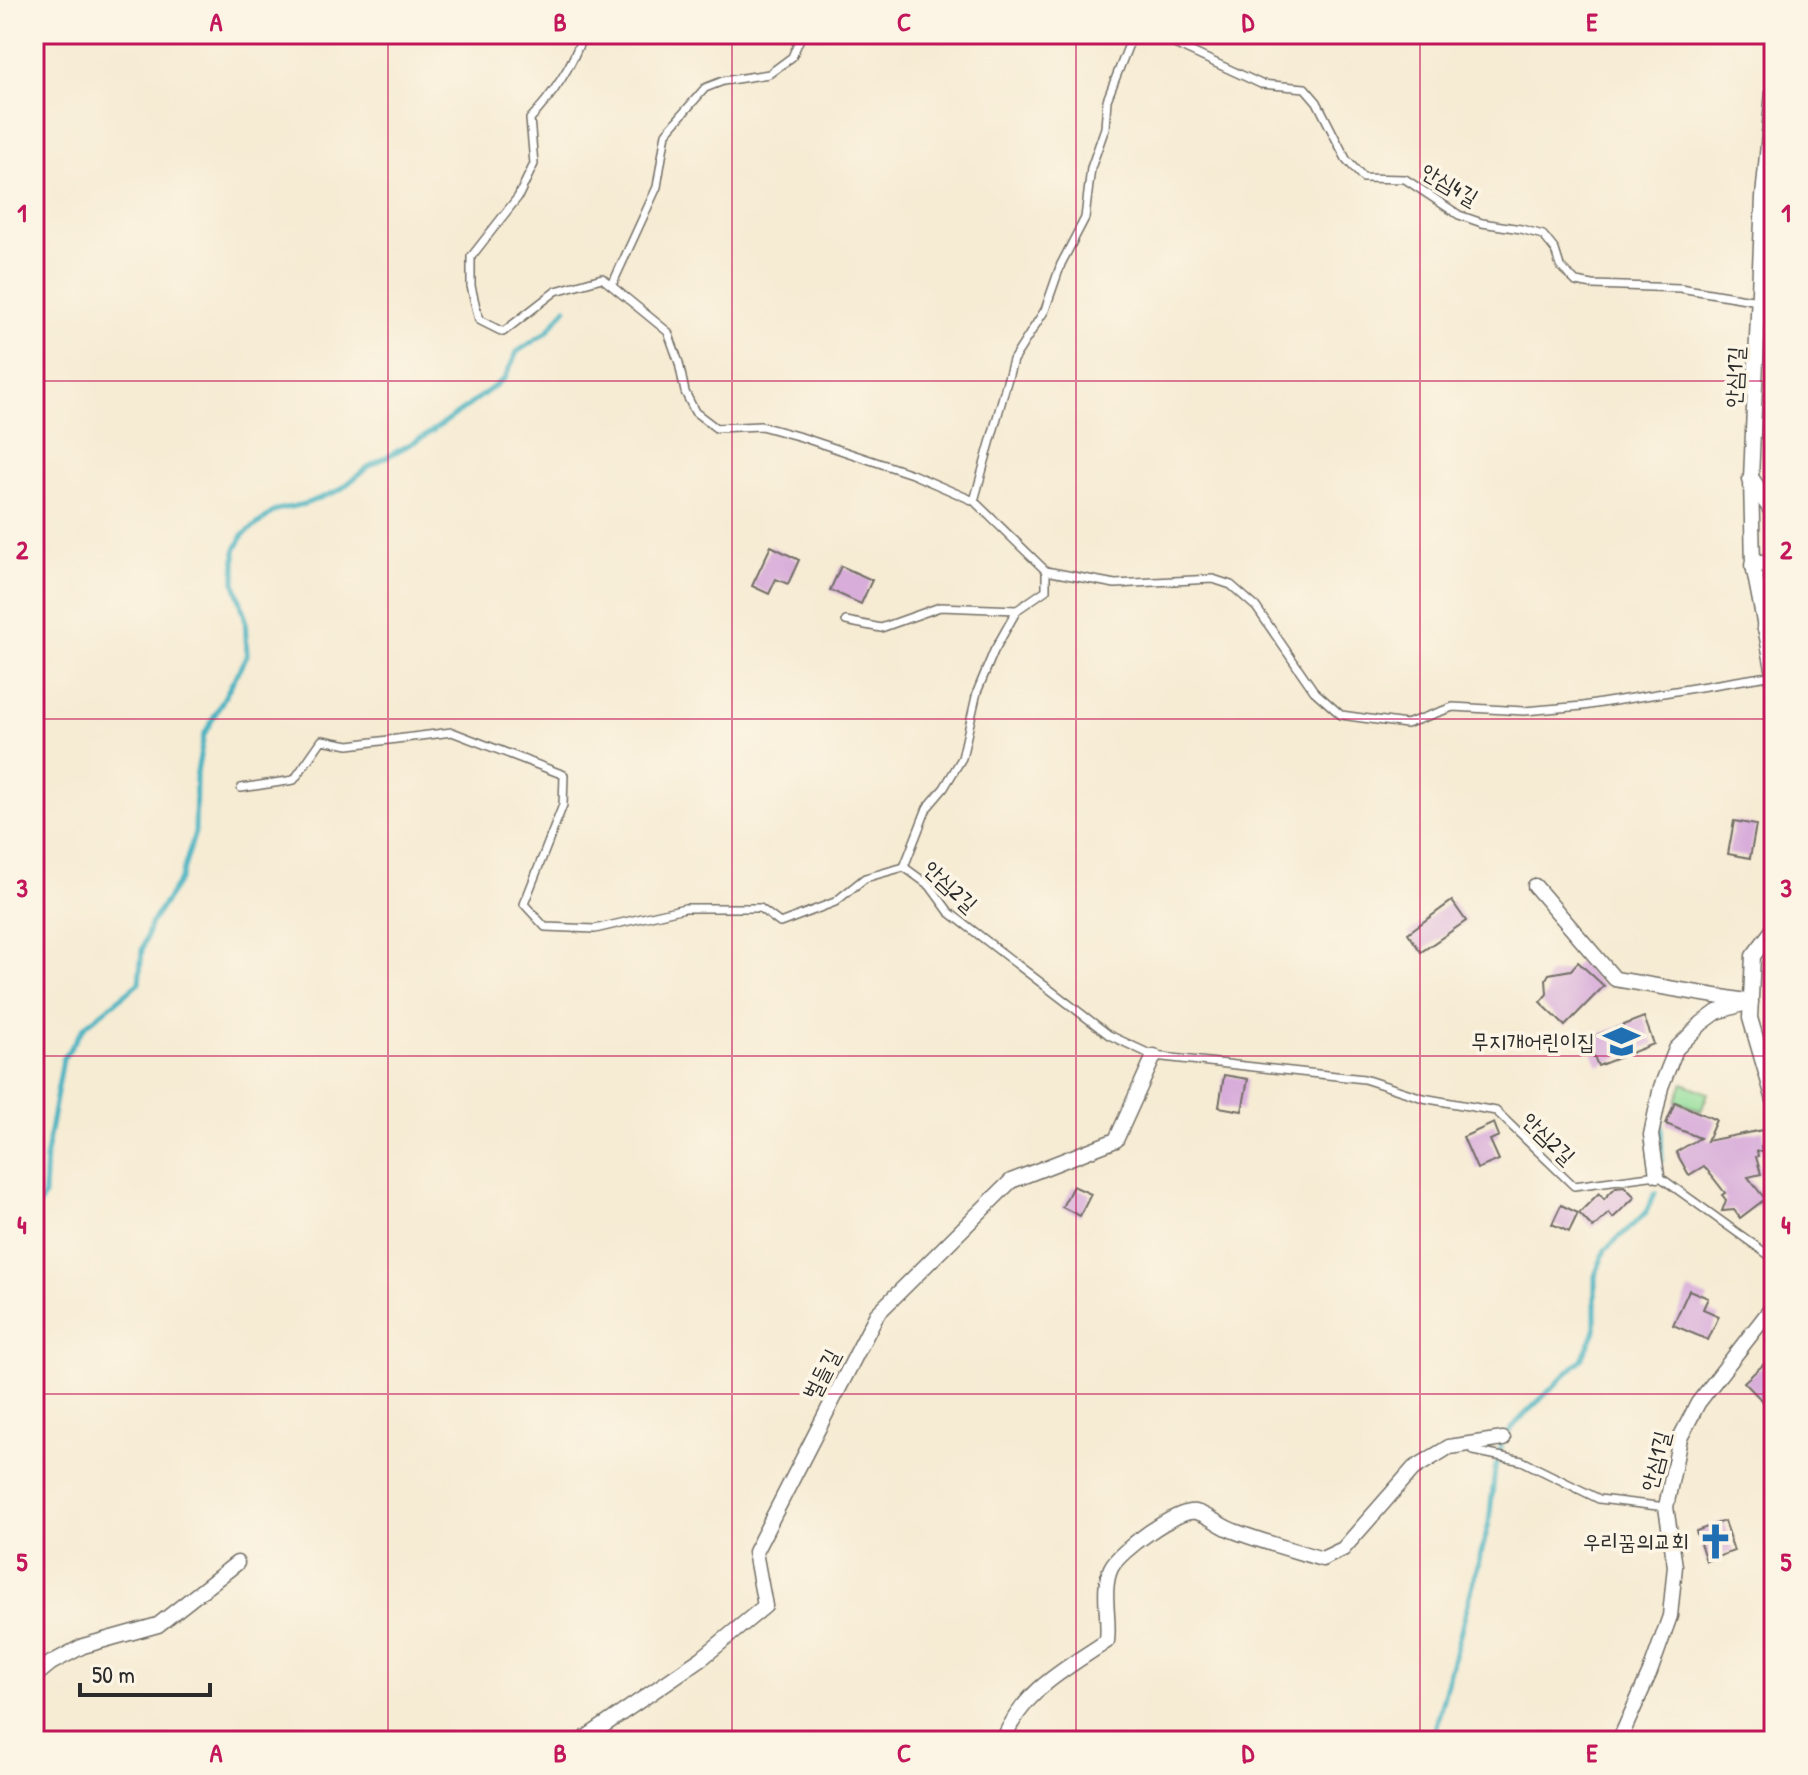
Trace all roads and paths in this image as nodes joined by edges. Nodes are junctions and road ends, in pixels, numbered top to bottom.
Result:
1 (583, 34) edge
2 (802, 34) edge
3 (1133, 34) edge
4 (1153, 34) edge
5 (1774, 81) edge
6 (612, 285) junction
7 (1760, 302) junction
8 (1751, 479) junction
9 (974, 501) junction
10 (1774, 513) edge
11 (1774, 561) edge
12 (1753, 565) junction
13 (1046, 571) junction
14 (1017, 610) junction
15 (1774, 610) edge
16 (846, 621) dead end
17 (1765, 627) junction
18 (1774, 675) edge
19 (241, 788) dead end
20 (904, 867) junction
21 (1535, 886) dead end
22 (1774, 924) edge
23 (1751, 1002) junction
24 (1154, 1056) junction
25 (1774, 1100) edge
26 (1657, 1175) junction
27 (1774, 1259) edge
28 (1774, 1305) edge
29 (1503, 1439) dead end
30 (1474, 1451) dead end
31 (1666, 1507) junction
32 (237, 1563) dead end
33 (34, 1677) edge
34 (581, 1741) edge
35 (1003, 1741) edge
36 (1619, 1741) edge

1 - 6 lane
2 - 6 lane
3 - 9 lane
4 - 7 lane, 안심4길
5 - 7 street, 안심1길
6 - 9 lane
7 - 8 street, 안심1길
8 - 10 street
8 - 12 street, 안심1길
9 - 13 lane
11 - 12 street
12 - 17 street, 안심1길
13 - 14 lane
13 - 18 lane
14 - 16 lane
14 - 20 lane
15 - 17 street
17 - 18 street, 안심1길
19 - 20 lane, 안심2길
20 - 24 lane, 안심2길
21 - 23 street
22 - 23 street
23 - 25 street
23 - 26 street
24 - 26 lane, 안심2길
24 - 34 street, 벌들길
26 - 27 lane
28 - 31 street, 안심1길
29 - 35 street
30 - 31 lane
31 - 36 street, 안심1길
32 - 33 street

